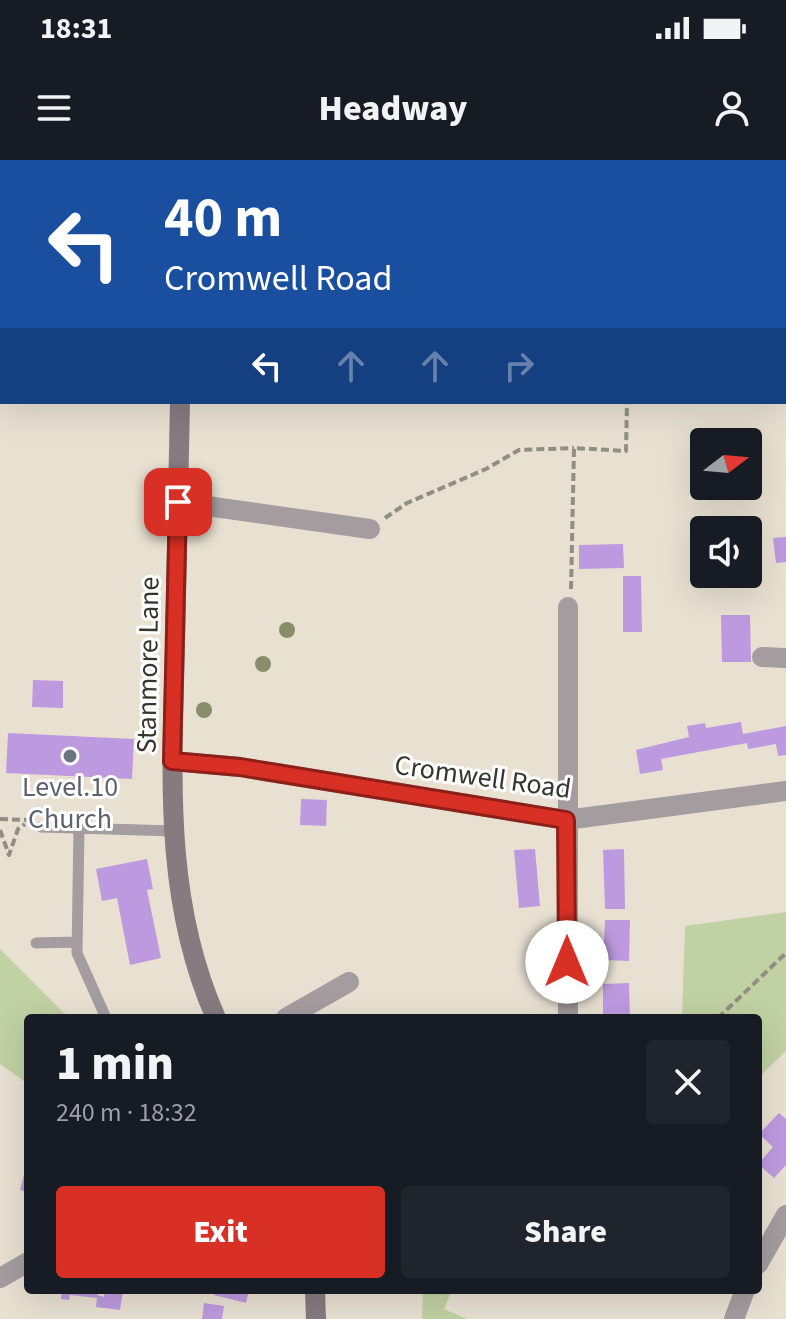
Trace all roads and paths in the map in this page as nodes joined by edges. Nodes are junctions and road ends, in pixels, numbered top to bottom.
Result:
1 (180, 404) edge
2 (627, 404) edge
3 (574, 448) junction
4 (178, 502) junction
5 (370, 529) joint
6 (568, 607) joint
7 (762, 657) dead end
8 (786, 658) edge
9 (172, 761) junction
10 (786, 791) edge
11 (0, 819) edge
12 (566, 820) junction
13 (37, 823) joint
14 (79, 828) junction
15 (174, 831) junction
16 (76, 942) junction
17 (36, 943) dead end
18 (786, 953) edge
19 (349, 982) dead end
20 (104, 1014) edge
21 (214, 1014) edge
22 (293, 1014) edge
23 (568, 1014) edge
24 (722, 1014) edge
25 (786, 1215) edge
26 (762, 1257) edge
27 (24, 1264) edge
28 (0, 1278) edge
29 (315, 1294) edge
30 (743, 1294) edge
31 (316, 1319) edge
32 (734, 1319) edge

1 - 4 street, Stanmore Lane
2 - 3 path
3 - 5 path
3 - 6 path
4 - 5 street
4 - 9 street, Stanmore Lane
6 - 12 street
7 - 8 street
9 - 12 street, Cromwell Road
9 - 15 street, Stanmore Lane
10 - 12 street, Cromwell Road
11 - 13 path
12 - 23 street
13 - 14 lane
14 - 15 lane
14 - 16 lane
15 - 21 street, Stanmore Lane
16 - 17 lane
16 - 20 lane
18 - 24 path
19 - 22 street
25 - 26 street
27 - 28 street
29 - 31 street
30 - 32 street

